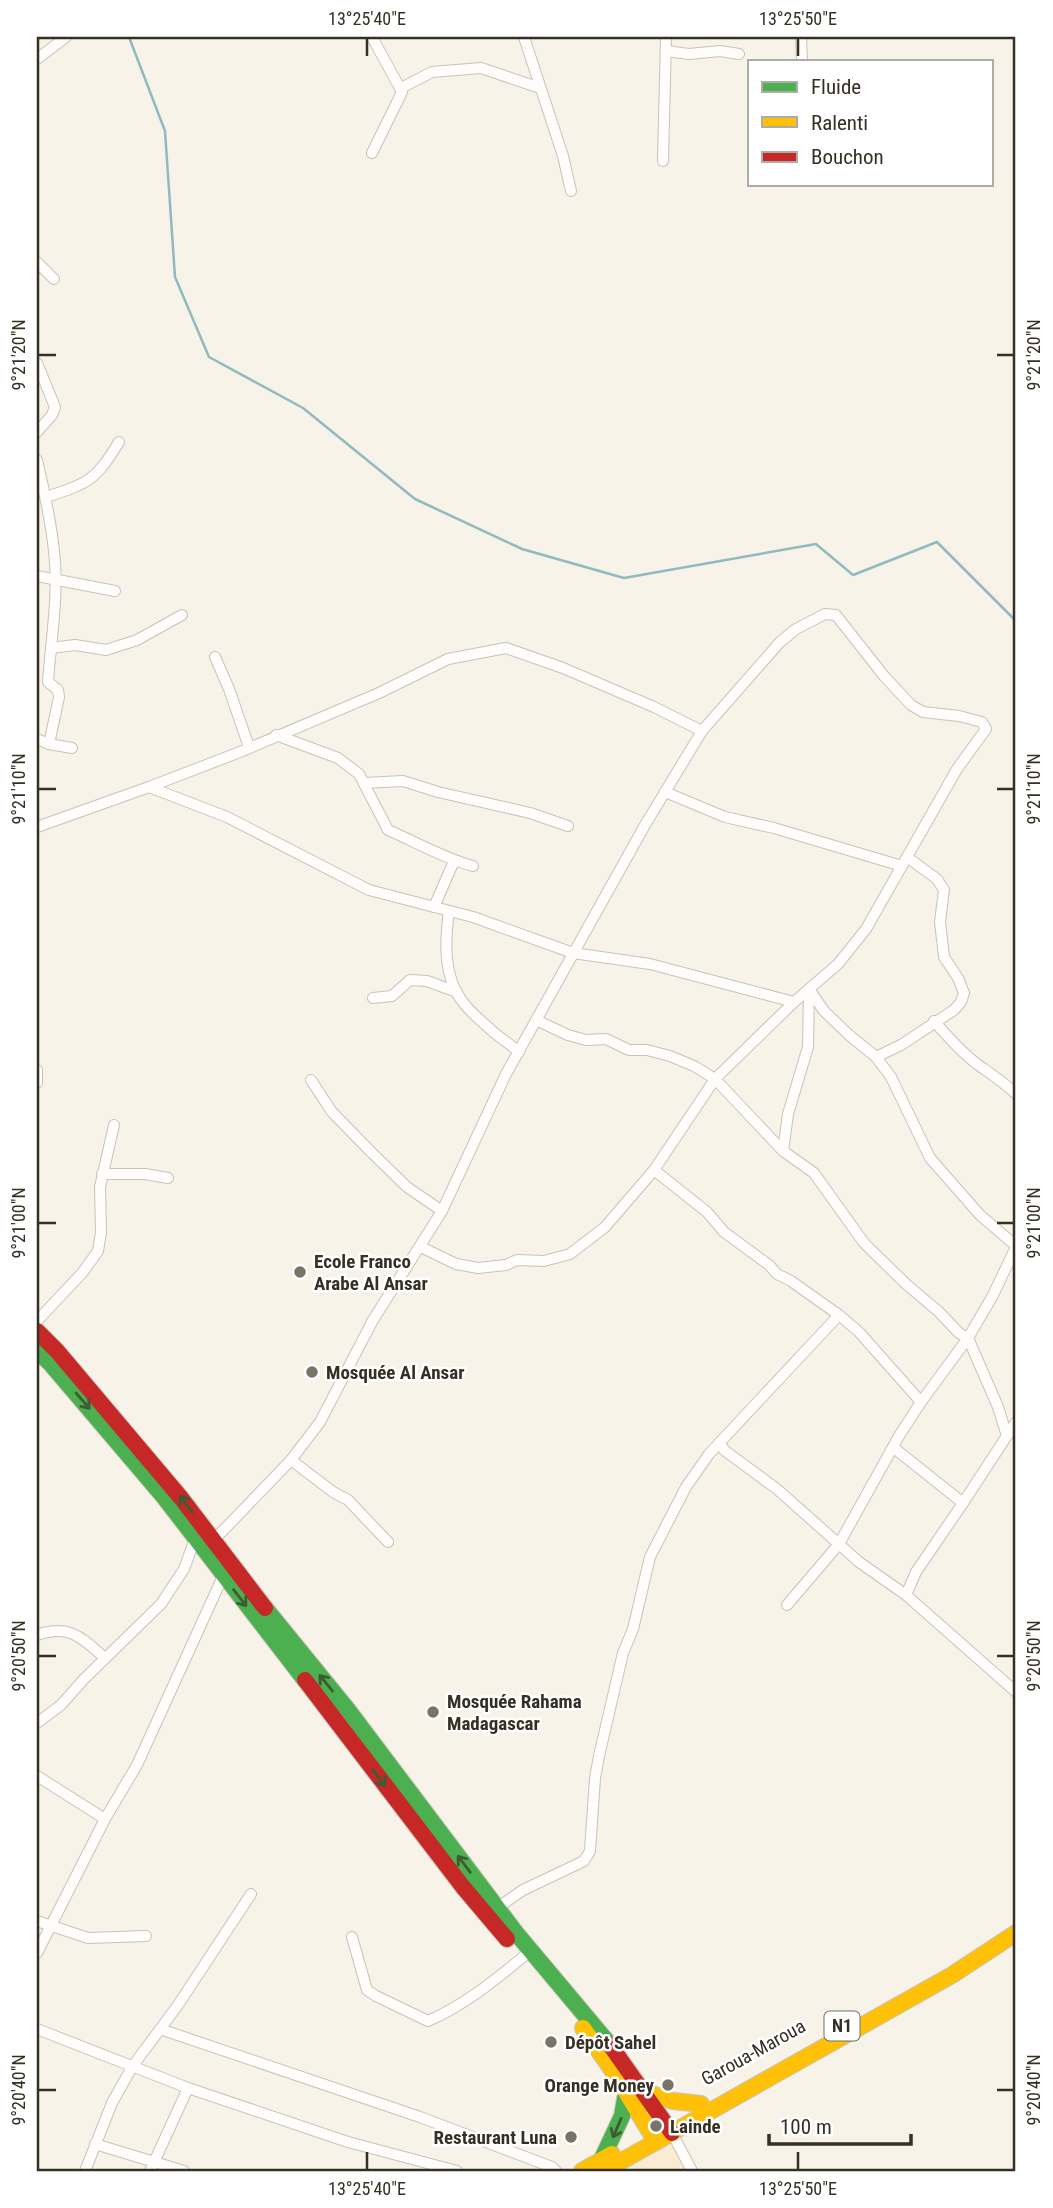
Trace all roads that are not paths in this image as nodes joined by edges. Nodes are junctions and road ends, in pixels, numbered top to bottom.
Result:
1 (66, 37) edge
2 (372, 37) edge
3 (524, 37) edge
4 (666, 37) edge
5 (801, 37) edge
6 (666, 51) junction
7 (739, 54) dead end
8 (37, 59) edge
9 (802, 60) edge
10 (401, 88) junction
11 (540, 88) junction
12 (372, 153) dead end
13 (663, 161) dead end
14 (571, 191) dead end
15 (37, 262) edge
16 (54, 279) dead end
17 (37, 363) edge
18 (37, 432) edge
19 (119, 442) dead end
20 (37, 460) edge
21 (46, 498) junction
22 (37, 576) edge
23 (55, 580) junction
24 (115, 591) dead end
25 (182, 615) dead end
26 (51, 648) junction
27 (215, 657) dead end
28 (702, 731) junction
29 (276, 735) junction
30 (37, 739) edge
31 (49, 744) junction
32 (249, 747) junction
33 (72, 748) dead end
34 (364, 783) junction
35 (149, 787) junction
36 (665, 792) junction
37 (568, 826) dead end
38 (37, 827) edge
39 (454, 861) junction
40 (905, 861) junction
41 (473, 866) dead end
42 (434, 908) junction
43 (449, 911) junction
44 (573, 953) junction
45 (809, 989) junction
46 (457, 992) junction
47 (373, 998) dead end
48 (794, 1002) junction
49 (536, 1020) junction
50 (934, 1021) junction
51 (519, 1052) junction
52 (876, 1057) junction
53 (37, 1070) edge
54 (715, 1079) junction
55 (312, 1080) dead end
56 (37, 1083) edge
57 (1016, 1094) edge
58 (114, 1125) dead end
59 (783, 1151) junction
60 (654, 1170) junction
61 (102, 1174) junction
62 (168, 1178) dead end
63 (442, 1211) junction
64 (421, 1247) junction
65 (1016, 1247) edge
66 (839, 1315) junction
67 (37, 1321) edge
68 (37, 1331) edge
69 (968, 1338) junction
70 (37, 1351) edge
71 (921, 1402) junction
72 (1016, 1422) edge
73 (1007, 1436) junction
74 (720, 1442) junction
75 (894, 1448) junction
76 (291, 1460) junction
77 (963, 1503) junction
78 (195, 1539) junction
79 (213, 1541) junction
80 (388, 1542) dead end
81 (839, 1544) junction
82 (226, 1569) junction
83 (906, 1595) junction
84 (787, 1605) dead end
85 (37, 1635) edge
86 (105, 1658) junction
87 (1016, 1692) edge
88 (37, 1723) edge
89 (37, 1776) edge
90 (105, 1819) junction
91 (251, 1894) dead end
92 (497, 1908) junction
93 (37, 1921) edge
94 (52, 1926) junction
95 (1016, 1933) edge
96 (146, 1936) dead end
97 (352, 1937) dead end
98 (37, 1952) edge
99 (985, 1955) junction
100 (523, 1957) junction
101 (37, 2029) edge
102 (160, 2029) junction
103 (132, 2067) junction
104 (188, 2088) junction
105 (643, 2091) junction
106 (626, 2093) junction
107 (701, 2104) junction
108 (669, 2129) junction
109 (653, 2138) junction
110 (95, 2144) junction
111 (603, 2166) edge
112 (152, 2167) edge
113 (85, 2171) edge
114 (184, 2171) edge
115 (457, 2171) edge
116 (556, 2171) edge
117 (582, 2171) edge
118 (692, 2171) edge

1 - 8 street
2 - 10 street
3 - 11 street
4 - 6 street
5 - 9 street
6 - 7 street
6 - 13 street
10 - 11 street
10 - 12 street
11 - 14 street
15 - 16 street
17 - 18 street
19 - 21 street
20 - 21 street
21 - 23 street
22 - 23 street
23 - 24 street
23 - 26 street
25 - 26 street
26 - 31 street
27 - 32 street
28 - 29 street
28 - 36 street
28 - 40 street
29 - 32 street
29 - 34 street
30 - 31 street
31 - 33 street
32 - 35 street
34 - 37 street
34 - 39 street
35 - 38 street
35 - 42 street
36 - 40 street
36 - 44 street
39 - 41 street
39 - 42 street
40 - 45 street
40 - 50 street
42 - 43 street
43 - 44 street
43 - 46 street
44 - 48 street
44 - 49 street
45 - 48 street
45 - 52 street
45 - 59 street
46 - 47 street
46 - 51 street
48 - 54 street
49 - 51 street
49 - 54 street
50 - 52 street
50 - 57 street
51 - 63 street
52 - 65 street
53 - 56 street
54 - 59 street
54 - 60 street
55 - 63 street
58 - 61 street
59 - 69 street
60 - 64 street
60 - 66 street
61 - 62 street
61 - 67 street
63 - 64 street
64 - 76 street
65 - 69 street
66 - 71 street
66 - 74 street
79 -> 68 main road
69 - 71 street
69 - 73 street
70 -> 78 main road
71 - 75 street
72 - 73 street
73 - 77 street
74 - 81 street
74 - 92 street
75 - 77 street
75 - 81 street
76 - 79 street
76 - 80 street
77 - 83 street
78 - 82 main road
78 - 86 street
79 - 82 main road
81 - 83 street
81 - 84 street
82 - 90 street
92 -> 82 main road
82 -> 100 main road
83 - 87 street
85 - 86 street
86 - 88 street
89 - 90 street
90 - 94 street
91 - 102 street
92 - 105 main road
93 - 94 street
94 - 96 street
94 - 98 street
95 - 99 main road, Garoua-Maroua / N1
97 - 100 street
99 - 107 main road, Garoua-Maroua / N1
99 - 108 main road, Garoua-Maroua / N1
100 - 106 main road
101 - 103 street
102 - 103 street
102 - 116 street
103 - 104 street
103 - 110 street
104 - 112 street
104 - 115 street
105 - 107 main road
105 - 108 main road
106 - 109 main road
106 -> 111 main road
107 - 108 main road, Garoua-Maroua / N1
108 - 109 main road, Garoua-Maroua / N1
108 - 118 street
109 - 111 main road, Garoua-Maroua / N1
110 - 112 street
110 - 113 street
111 - 117 main road, Garoua-Maroua / N1
112 - 114 street

